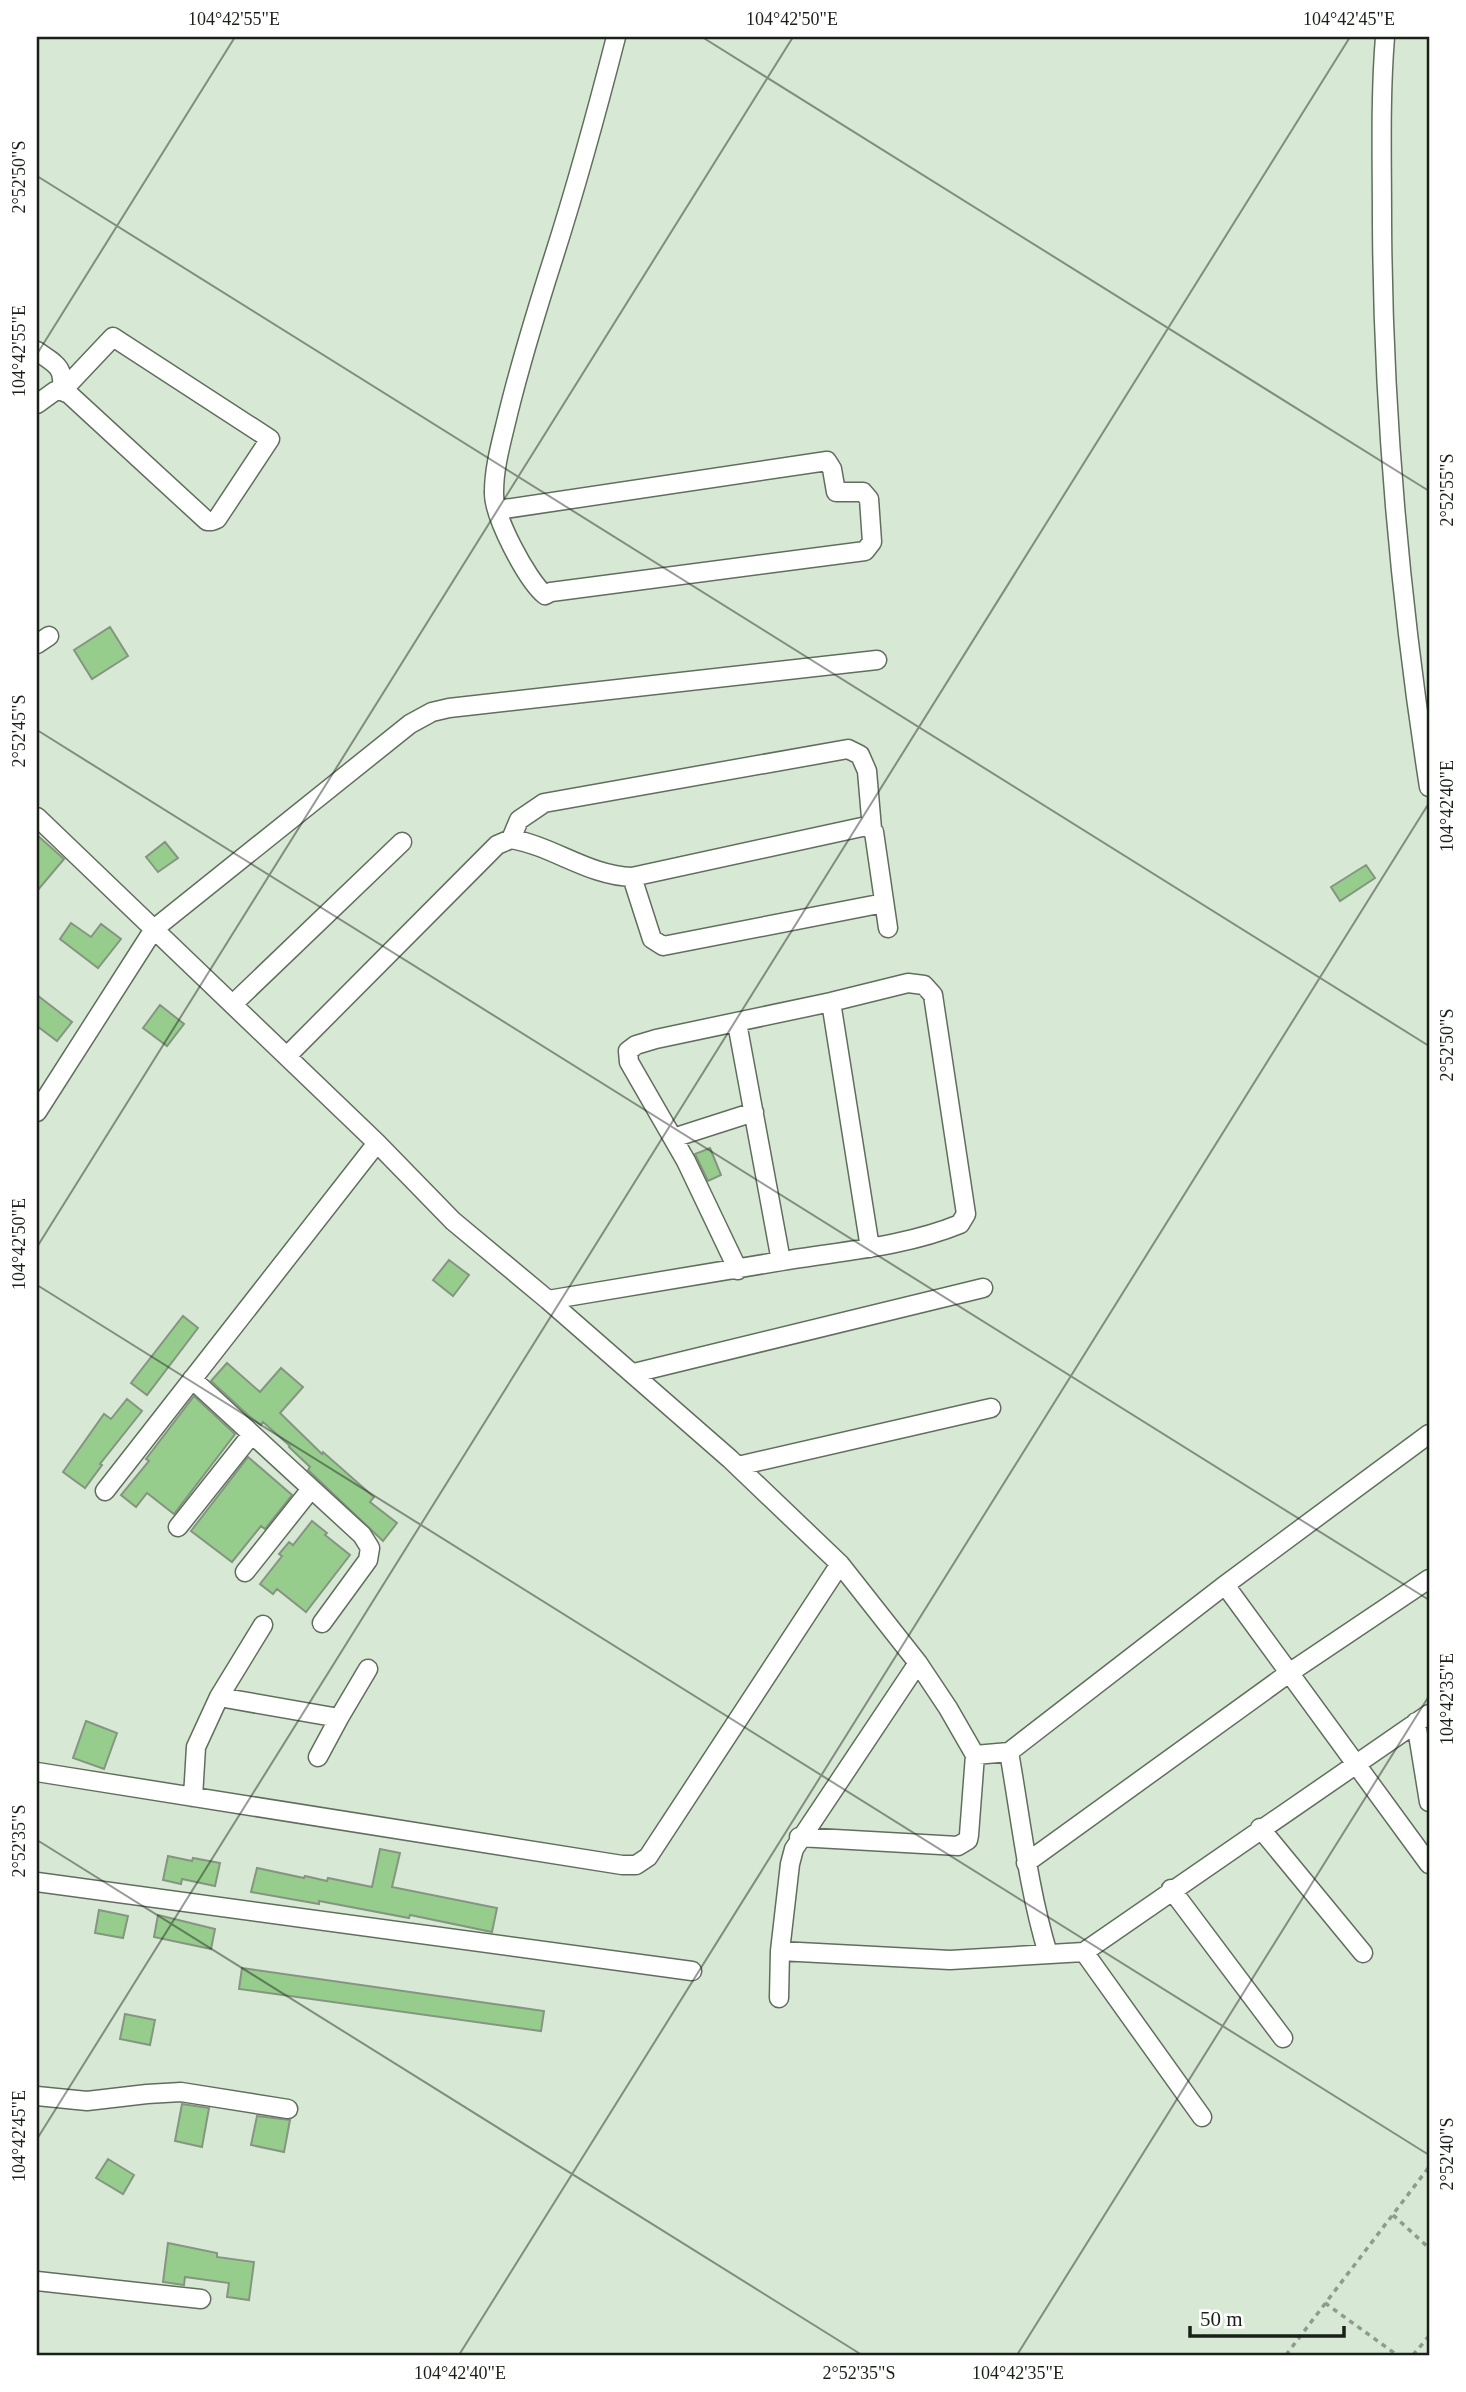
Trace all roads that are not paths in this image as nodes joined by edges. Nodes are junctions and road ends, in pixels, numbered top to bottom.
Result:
1 (616, 37) edge
2 (1385, 37) edge
3 (37, 351) edge
4 (62, 391) junction
5 (37, 404) edge
6 (498, 510) junction
7 (877, 660) dead end
8 (1429, 787) edge
9 (37, 817) edge
10 (872, 829) junction
11 (511, 839) junction
12 (402, 842) dead end
13 (632, 877) junction
14 (884, 903) junction
15 (888, 928) dead end
16 (154, 929) junction
17 (831, 1002) junction
18 (233, 1004) junction
19 (737, 1023) junction
20 (287, 1056) junction
21 (37, 1112) edge
22 (754, 1112) junction
23 (673, 1138) junction
24 (377, 1143) junction
25 (870, 1248) junction
26 (781, 1261) junction
27 (738, 1270) junction
28 (983, 1288) dead end
29 (548, 1300) junction
30 (634, 1373) junction
31 (192, 1379) junction
32 (991, 1408) dead end
33 (252, 1434) junction
34 (1429, 1434) edge
35 (738, 1466) junction
36 (311, 1489) junction
37 (104, 1491) dead end
38 (178, 1527) dead end
39 (840, 1564) junction
40 (245, 1572) dead end
41 (1429, 1579) edge
42 (1225, 1586) junction
43 (323, 1623) dead end
44 (263, 1625) dead end
45 (918, 1663) junction
46 (368, 1669) dead end
47 (1289, 1673) junction
48 (219, 1697) junction
49 (339, 1718) junction
50 (1423, 1718) edge
51 (1009, 1752) junction
52 (975, 1755) junction
53 (318, 1757) dead end
54 (1354, 1763) junction
55 (37, 1772) edge
56 (193, 1797) junction
57 (1429, 1802) edge
58 (1260, 1828) junction
59 (799, 1838) junction
60 (1026, 1863) junction
61 (1429, 1864) edge
62 (37, 1882) edge
63 (1171, 1889) junction
64 (780, 1951) junction
65 (1084, 1952) junction
66 (1363, 1953) dead end
67 (1048, 1954) junction
68 (692, 1971) dead end
69 (779, 1998) dead end
70 (1283, 2038) dead end
71 (37, 2096) edge
72 (288, 2109) dead end
73 (1202, 2117) dead end
74 (37, 2281) edge
75 (201, 2299) dead end

1 - 6 street
2 - 8 street
3 - 4 street
4 - 4 street
4 - 5 street
6 - 6 street
7 - 16 street
9 - 16 street
10 - 11 street
10 - 13 street
10 - 14 street
11 - 13 street
11 - 20 street
12 - 18 street
13 - 14 street
14 - 15 street
16 - 18 street
16 - 21 street
17 - 19 street
17 - 25 street
17 - 25 street
18 - 20 street
19 - 22 street
19 - 23 street
20 - 24 street
22 - 23 street
22 - 26 street
23 - 27 street
24 - 29 street
24 - 31 street
25 - 26 street
26 - 27 street
27 - 29 street
28 - 30 street
29 - 30 street
30 - 35 street
31 - 33 street
31 - 37 street
32 - 35 street
33 - 36 street
33 - 38 street
34 - 42 street
35 - 39 street
36 - 40 street
36 - 43 street
39 - 45 street
39 - 56 street
41 - 47 street
42 - 47 street
42 - 51 street
44 - 48 street
45 - 52 street
45 - 59 street
46 - 49 street
47 - 54 street
47 - 60 street
48 - 49 street
48 - 56 street
49 - 53 street
50 - 54 street
50 - 57 street
51 - 52 street
51 - 60 street
52 - 59 street
54 - 58 street
54 - 61 street
55 - 56 street
58 - 63 street
58 - 66 street
59 - 64 street
60 - 67 street
62 - 68 street
63 - 65 street
63 - 70 street
64 - 67 street
64 - 69 street
65 - 67 street
65 - 73 street
71 - 72 street
74 - 75 street

